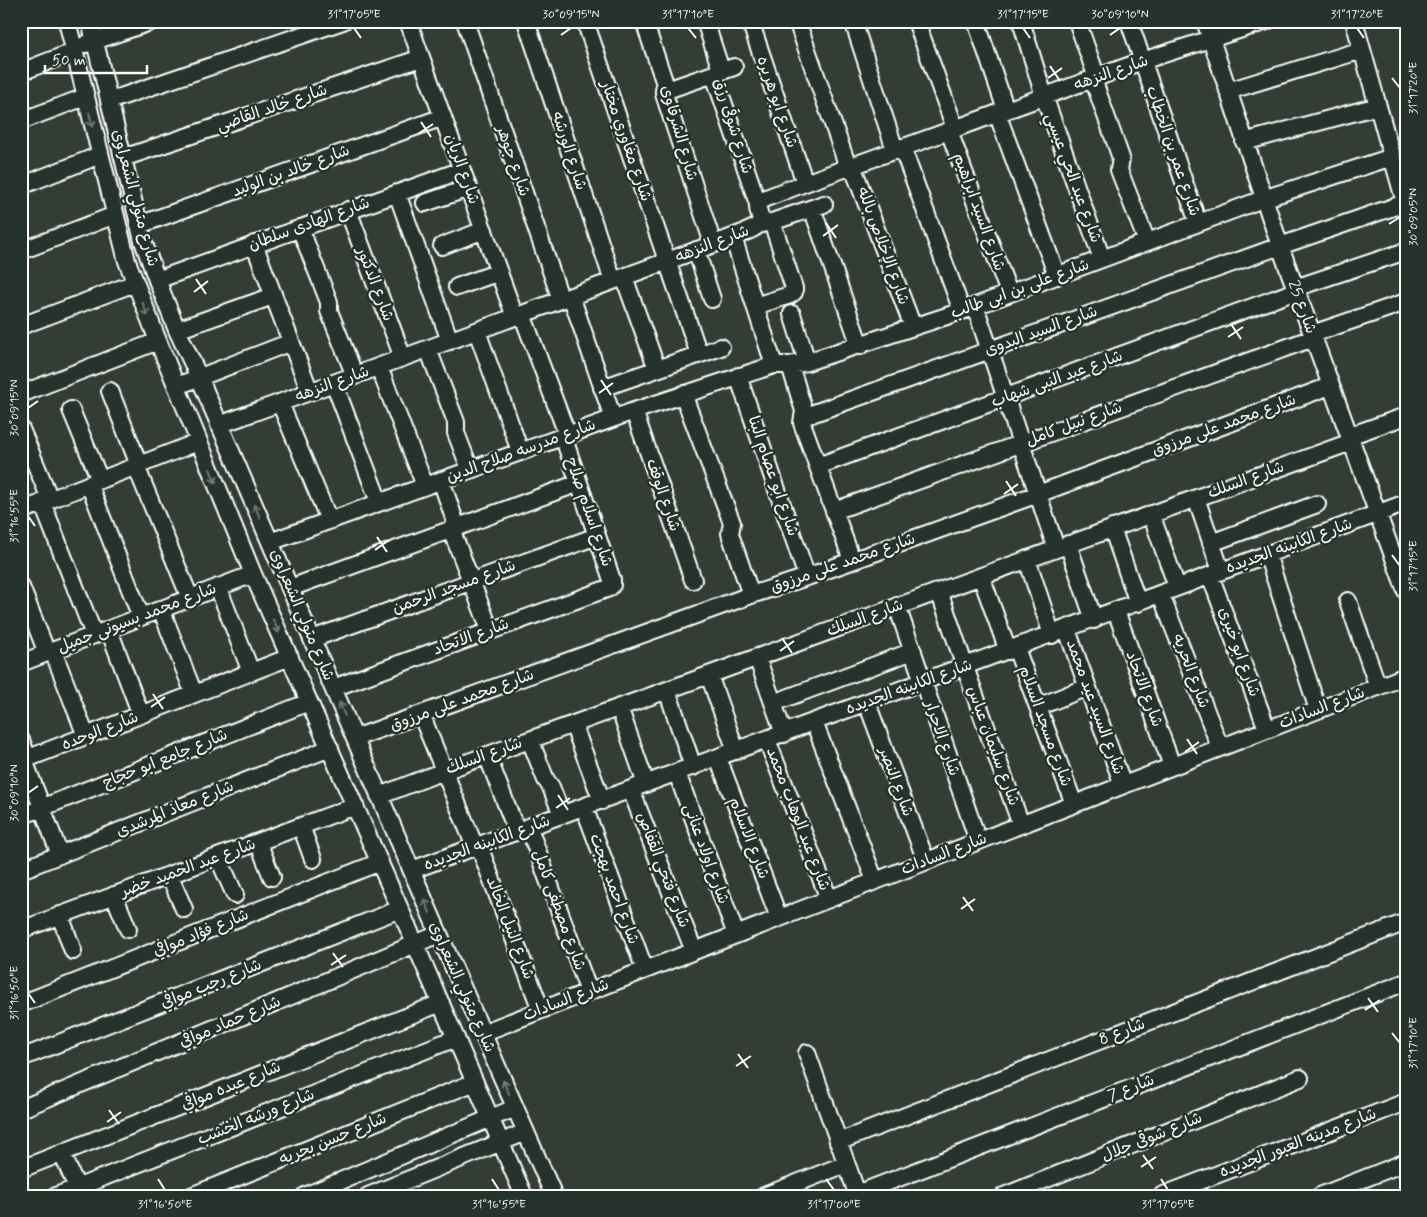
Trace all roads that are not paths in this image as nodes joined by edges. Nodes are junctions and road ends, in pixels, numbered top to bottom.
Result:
1 (67, 21) edge
2 (90, 21) edge
3 (152, 21) edge
4 (343, 21) edge
5 (408, 21) edge
6 (465, 21) edge
7 (526, 21) edge
8 (585, 21) edge
9 (644, 21) edge
10 (704, 21) edge
11 (750, 21) edge
12 (797, 21) edge
13 (853, 21) edge
14 (916, 21) edge
15 (976, 21) edge
16 (1021, 21) edge
17 (1077, 21) edge
18 (1128, 21) edge
19 (1205, 21) edge
20 (1267, 21) edge
21 (1354, 21) edge
22 (1211, 39) junction
23 (95, 41) junction
24 (74, 50) junction
25 (1362, 50) junction
26 (422, 58) junction
27 (1142, 62) junction
28 (734, 67) dead end
29 (21, 72) edge
30 (716, 73) junction
31 (1095, 78) junction
32 (664, 91) junction
33 (1228, 91) junction
34 (85, 96) junction
35 (1044, 96) junction
36 (109, 101) junction
37 (1378, 106) junction
38 (1001, 112) junction
39 (443, 117) junction
40 (21, 121) edge
41 (952, 130) junction
42 (1244, 142) junction
43 (899, 148) junction
44 (100, 155) junction
45 (1392, 157) junction
46 (123, 158) junction
47 (850, 166) junction
48 (462, 170) junction
49 (805, 183) junction
50 (21, 186) edge
51 (468, 188) junction
52 (396, 193) junction
53 (1263, 199) junction
54 (425, 203) dead end
55 (758, 204) junction
56 (1405, 204) edge
57 (348, 210) junction
58 (115, 215) junction
59 (766, 223) junction
60 (1198, 223) junction
61 (139, 225) junction
62 (300, 228) junction
63 (484, 230) junction
64 (733, 237) junction
65 (1147, 242) junction
66 (254, 244) junction
67 (713, 244) junction
68 (442, 246) dead end
69 (1280, 246) junction
70 (696, 250) junction
71 (21, 251) edge
72 (1406, 252) edge
73 (1102, 259) junction
74 (667, 261) junction
75 (499, 272) junction
76 (1057, 276) junction
77 (618, 279) junction
78 (157, 280) junction
79 (135, 283) junction
80 (457, 288) dead end
81 (1296, 290) junction
82 (1009, 293) junction
83 (273, 296) junction
84 (566, 298) junction
85 (712, 299) dead end
86 (1406, 302) edge
87 (755, 306) junction
88 (968, 308) junction
89 (792, 314) dead end
90 (519, 315) junction
91 (21, 326) edge
92 (913, 328) junction
93 (177, 330) junction
94 (477, 331) junction
95 (1312, 336) junction
96 (158, 341) junction
97 (450, 341) junction
98 (291, 342) junction
99 (860, 346) junction
100 (720, 347) dead end
101 (428, 349) junction
102 (990, 350) junction
103 (699, 354) junction
104 (403, 358) junction
105 (807, 362) junction
106 (782, 365) junction
107 (378, 367) junction
108 (657, 369) junction
109 (355, 376) junction
110 (738, 376) junction
111 (199, 377) junction
112 (334, 383) junction
113 (176, 386) junction
114 (1330, 386) junction
115 (602, 388) junction
116 (110, 391) dead end
117 (310, 392) junction
118 (21, 394) edge
119 (683, 394) junction
120 (1006, 398) junction
121 (280, 403) junction
122 (71, 410) dead end
123 (634, 411) junction
124 (1406, 416) edge
125 (803, 417) junction
126 (613, 418) junction
127 (219, 425) junction
128 (21, 429) edge
129 (565, 435) junction
130 (1350, 439) junction
131 (198, 442) junction
132 (1021, 443) junction
133 (520, 452) junction
134 (137, 465) junction
135 (818, 466) junction
136 (470, 469) junction
137 (441, 480) junction
138 (94, 482) junction
139 (579, 482) junction
140 (425, 486) junction
141 (1038, 494) junction
142 (1196, 498) junction
143 (46, 501) junction
144 (379, 502) junction
145 (1406, 503) edge
146 (1317, 504) dead end
147 (21, 511) edge
148 (834, 511) junction
149 (1151, 514) junction
150 (1377, 514) junction
151 (329, 520) junction
152 (454, 528) junction
153 (1112, 528) junction
154 (597, 536) junction
155 (270, 542) junction
156 (1211, 543) junction
157 (1062, 546) junction
158 (1267, 554) junction
159 (1026, 559) junction
160 (852, 560) junction
161 (1215, 573) junction
162 (253, 574) junction
163 (981, 576) junction
164 (808, 577) junction
165 (693, 580) dead end
166 (471, 581) junction
167 (21, 587) edge
168 (218, 587) junction
169 (1177, 587) junction
170 (290, 588) junction
171 (609, 588) joint
172 (939, 591) junction
173 (1406, 591) edge
174 (751, 595) junction
175 (1161, 595) junction
176 (190, 598) junction
177 (1348, 601) dead end
178 (1138, 603) junction
179 (897, 606) junction
180 (161, 609) junction
181 (1116, 611) junction
182 (141, 617) junction
183 (1094, 620) junction
184 (490, 630) junction
185 (102, 632) junction
186 (1059, 632) junction
187 (312, 639) junction
188 (1012, 649) junction
189 (50, 652) junction
190 (913, 652) junction
191 (290, 657) junction
192 (757, 657) junction
193 (21, 663) edge
194 (964, 667) junction
195 (251, 672) junction
196 (709, 675) junction
197 (1406, 676) edge
198 (923, 682) junction
199 (1378, 686) junction
200 (333, 688) junction
201 (1087, 688) junction
202 (667, 690) junction
203 (194, 694) junction
204 (309, 702) junction
205 (773, 703) junction
206 (867, 703) junction
207 (619, 707) junction
208 (1038, 707) junction
209 (1318, 710) junction
210 (421, 714) junction
211 (141, 715) junction
212 (814, 722) junction
213 (574, 724) junction
214 (1267, 729) junction
215 (784, 734) junction
216 (86, 736) junction
217 (355, 738) junction
218 (21, 740) edge
219 (530, 740) junction
220 (766, 740) junction
221 (330, 748) junction
222 (1220, 748) junction
223 (736, 751) junction
224 (487, 755) junction
225 (718, 758) junction
226 (25, 760) edge
227 (1172, 766) junction
228 (693, 767) junction
229 (444, 770) junction
230 (677, 773) junction
231 (1123, 785) junction
232 (639, 787) junction
233 (379, 796) junction
234 (602, 801) junction
235 (1074, 804) junction
236 (355, 806) junction
237 (584, 807) junction
238 (42, 808) junction
239 (562, 815) junction
240 (21, 816) edge
241 (1021, 824) junction
242 (301, 826) junction
243 (523, 830) junction
244 (978, 841) junction
245 (258, 842) junction
246 (477, 847) junction
247 (60, 855) junction
248 (218, 857) junction
249 (313, 859) dead end
250 (926, 861) junction
251 (380, 862) junction
252 (21, 870) edge
253 (412, 870) junction
254 (169, 875) junction
255 (272, 878) dead end
256 (875, 881) junction
257 (114, 895) junction
258 (235, 895) dead end
259 (829, 899) junction
260 (184, 909) dead end
261 (400, 909) junction
262 (60, 915) junction
263 (779, 918) junction
264 (1406, 922) edge
265 (128, 929) dead end
266 (21, 930) edge
267 (439, 934) junction
268 (736, 935) junction
269 (415, 944) junction
270 (73, 950) dead end
271 (694, 951) junction
272 (644, 970) junction
273 (1406, 982) edge
274 (588, 992) junction
275 (441, 1003) junction
276 (21, 1004) edge
277 (542, 1010) junction
278 (482, 1033) junction
279 (456, 1038) junction
280 (807, 1053) dead end
281 (21, 1058) edge
282 (1300, 1078) dead end
283 (474, 1082) junction
284 (1406, 1102) edge
285 (515, 1108) junction
286 (21, 1109) edge
287 (490, 1118) junction
288 (526, 1132) junction
289 (501, 1142) junction
290 (838, 1142) junction
291 (62, 1153) junction
292 (1406, 1162) edge
293 (846, 1164) junction
294 (21, 1169) edge
295 (76, 1188) junction
296 (857, 1195) edge
297 (56, 1196) edge
298 (191, 1196) edge
299 (305, 1196) edge
300 (368, 1196) edge
301 (524, 1196) edge
302 (554, 1196) edge
303 (764, 1196) edge
304 (1004, 1196) edge
305 (1161, 1196) edge
306 (1320, 1196) edge

1 - 24 street, شارع متولي الشعراوى
2 - 23 street, شارع متولي الشعراوى
3 - 23 street
4 - 36 street
5 - 26 street, شارع الريان
6 - 84 street, شارع جوهر
7 - 77 street, شارع الورشه
8 - 74 street, شارع مغاوري مختار
9 - 32 street, شارع الشرقاوى
10 - 30 street, شارع شوقى رزق
11 - 49 street, شارع ابو هريره
12 - 47 street, شارع الإخلاص بالله
13 - 43 street
14 - 41 street, شارع السيد ابراهيم
15 - 38 street
16 - 35 street, شارع عبد الحي عيسي
17 - 31 street
18 - 27 street, شارع عمر بن الخطاب
19 - 22 street, شارع 25
20 - 22 street, شارع النزهه
21 - 25 street
22 - 27 street, شارع النزهه
22 - 33 street, شارع 25
23 - 24 street
23 - 36 street, شارع متولي الشعراوى
24 - 29 street
24 - 34 street, شارع متولي الشعراوى
25 - 33 street
25 - 37 street
26 - 39 street, شارع الريان
26 - 46 street, شارع خالد القاضي
27 - 31 street, شارع النزهه
27 - 60 street, شارع عمر بن الخطاب
28 - 30 street
30 - 32 street
30 - 55 street, شارع شوقى رزق
31 - 35 street, شارع النزهه
31 - 65 street
32 - 67 street, شارع الشرقاوى
33 - 42 street, شارع 25
34 - 40 street
34 -> 44 street, شارع متولي الشعراوى
35 - 38 street, شارع النزهه
35 - 73 street, شارع عبد الحي عيسي
36 - 46 street, شارع متولي الشعراوى
37 - 42 street
37 - 45 street
38 - 41 street, شارع النزهه
38 - 76 street
39 - 48 street, شارع الريان
39 - 61 street, شارع خالد بن الوليد
41 - 43 street, شارع النزهه
41 - 82 street, شارع السيد ابراهيم
42 - 53 street, شارع 25
43 - 47 street, شارع النزهه
43 - 88 street
44 - 50 street
44 - 58 street, شارع متولي الشعراوى
45 - 53 street, شارع على بن ابى طالب
45 - 56 street
46 - 61 street, شارع متولي الشعراوى
47 - 49 street, شارع النزهه
47 - 92 street, شارع الإخلاص بالله
48 - 51 street, شارع الريان
48 - 52 street, شارع الهادى سلطان
49 - 55 street, شارع النزهه
51 - 54 street
51 - 63 street, شارع الريان
52 - 57 street, شارع الهادى سلطان
52 - 97 street
53 - 60 street, شارع على بن ابى طالب
53 - 69 street, شارع 25
55 - 59 street, شارع النزهه
56 - 69 street, شارع السيد البدوى
57 - 62 street, شارع الهادى سلطان
57 - 104 street, شارع الدكتور
58 - 71 street
58 - 79 street, شارع متولي الشعراوى
59 - 64 street, شارع النزهه
59 - 87 street
59 - 99 street
60 - 65 street, شارع على بن ابى طالب
61 - 78 street, شارع متولي الشعراوى
62 - 66 street, شارع الهادى سلطان
62 - 109 street
63 - 68 street
63 - 75 street, شارع الريان
64 - 67 street, شارع النزهه
64 - 87 street
65 - 73 street, شارع على بن ابى طالب
66 - 78 street, شارع الهادى سلطان
66 - 83 street
67 - 70 street, شارع النزهه
69 - 81 street, شارع 25
69 - 102 street, شارع السيد البدوى
70 - 74 street, شارع النزهه
70 - 85 street
72 - 81 street, شارع عبد النبى شهاب
73 - 76 street, شارع على بن ابى طالب
74 - 77 street, شارع النزهه
74 - 103 street, شارع مغاوري مختار
75 - 80 street
75 - 90 street, شارع الريان
76 - 82 street, شارع على بن ابى طالب
77 - 84 street, شارع النزهه
77 - 108 street, شارع الورشه
78 - 93 street, شارع متولي الشعراوى
79 - 91 street
79 -> 96 street, شارع متولي الشعراوى
81 - 95 street, شارع 25
81 - 120 street, شارع عبد النبى شهاب
82 - 88 street, شارع على بن ابى طالب
83 - 93 street
83 - 98 street
84 - 90 street, شارع النزهه
84 - 115 street, شارع جوهر
86 - 95 street, شارع نبيل كامل
87 - 106 street
88 - 92 street, شارع على بن ابى طالب
88 - 102 street
89 - 105 street
90 - 94 street, شارع النزهه
90 - 129 street, شارع اسلام صلاح
92 - 99 street, شارع على بن ابى طالب
93 - 111 street, شارع متولي الشعراوى
94 - 97 street, شارع النزهه
94 - 133 street
95 - 114 street, شارع 25
95 - 132 street, شارع نبيل كامل
96 - 113 street, شارع متولي الشعراوى
96 - 118 street
97 - 101 street, شارع النزهه
98 - 111 street
98 - 117 street
99 - 105 street, شارع على بن ابى طالب
100 - 103 street
101 - 104 street, شارع النزهه
101 - 136 street
102 - 120 street
102 - 125 street, شارع السيد البدوى
103 - 108 street
104 - 107 street, شارع النزهه
105 - 106 street, شارع على بن ابى طالب
106 - 110 street, شارع مدرسه صلاح الدين
106 - 125 street
107 - 109 street, شارع النزهه
107 - 140 street
108 - 115 street
109 - 112 street, شارع النزهه
110 - 119 street, شارع مدرسه صلاح الدين
110 - 164 street, شارع ابو عصام البنا
111 - 113 street
111 - 127 street, شارع متولي الشعراوى
112 - 117 street, شارع النزهه
112 - 144 street
113 - 131 street, شارع متولي الشعراوى
114 - 130 street, شارع 25
114 - 141 street, شارع محمد على مرزوق
115 - 126 street, شارع جوهر
116 - 134 street
117 - 121 street, شارع النزهه
119 - 123 street, شارع مدرسه صلاح الدين
119 - 174 street
120 - 132 street
120 - 135 street, شارع عبد النبى شهاب
121 - 127 street, شارع النزهه
121 - 151 street
122 - 138 street
123 - 126 street, شارع مدرسه صلاح الدين
123 - 165 street, شارع الوقف
124 - 130 street, شارع السلك
125 - 135 street
126 - 129 street, شارع مدرسه صلاح الدين
155 -> 127 street, شارع متولي الشعراوى
128 - 143 street
129 - 133 street, شارع مدرسه صلاح الدين
129 - 139 street, شارع اسلام صلاح
130 - 142 street, شارع السلك
130 - 150 street, شارع 25
131 - 134 street
131 -> 162 street, شارع متولي الشعراوى
132 - 141 street
132 - 148 street, شارع نبيل كامل
133 - 136 street, شارع مدرسه صلاح الدين
134 - 138 street
134 - 176 street
135 - 148 street
136 - 137 street, شارع مدرسه صلاح الدين
137 - 140 street, شارع مدرسه صلاح الدين
137 - 152 street
138 - 143 street
138 - 182 street
139 - 152 street
139 - 154 street, شارع اسلام صلاح
140 - 144 street, شارع مدرسه صلاح الدين
141 - 157 street
141 - 160 street, شارع محمد على مرزوق
142 - 149 street, شارع السلك
142 - 156 street, شارع ابو خيرى
143 - 147 street
143 - 185 street
144 - 151 street, شارع مدرسه صلاح الدين
145 - 150 street, شارع الكابينه الجديده
146 - 156 street
148 - 160 street
149 - 153 street, شارع السلك
149 - 169 street
150 - 158 street, شارع الكابينه الجديده
150 - 173 street, شارع 25
151 - 155 street, شارع مدرسه صلاح الدين
152 - 166 street
152 - 170 street
153 - 157 street, شارع السلك
153 - 178 street
154 - 166 street, شارع مسجد الرحمن
154 - 171 street, شارع اسلام صلاح
155 - 170 street, شارع متولي الشعراوى
156 - 161 street, شارع ابو خيرى
157 - 159 street, شارع السلك
157 - 183 street
158 - 161 street, شارع الكابينه الجديده
158 - 209 street
159 - 163 street, شارع السلك
159 - 186 street, شارع السيد عيد محمد
160 - 164 street, شارع محمد على مرزوق
161 - 169 street, شارع الكابينه الجديده
161 - 214 street, شارع ابو خيرى
162 - 168 street, شارع محمد بسيونى جميل
162 -> 191 street, شارع متولي الشعراوى
163 - 172 street, شارع السلك
163 - 188 street, شارع مسجد السلام
164 - 174 street, شارع محمد على مرزوق
166 - 184 street
166 - 187 street, شارع مسجد الرحمن
167 - 189 street
168 - 176 street, شارع محمد بسيونى جميل
168 - 195 street
169 - 175 street, شارع الكابينه الجديده
170 - 187 street, شارع متولي الشعراوى
171 - 184 street, شارع الاتحاد
172 - 179 street, شارع السلك
172 - 194 street, شارع سليمان عباس
174 - 210 street, شارع محمد على مرزوق
175 - 178 street, شارع الكابينه الجديده
175 - 222 street, شارع الحريه
176 - 180 street, شارع محمد بسيونى جميل
177 - 199 street
178 - 181 street, شارع الكابينه الجديده
179 - 190 street, شارع الاحرار
179 - 192 street, شارع السلك
180 - 182 street, شارع محمد بسيونى جميل
180 - 203 street
181 - 183 street, شارع الكابينه الجديده
181 - 227 street, شارع الاتحاد
182 - 185 street, شارع محمد بسيونى جميل
183 - 186 street, شارع الكابينه الجديده
184 - 200 street, شارع الاتحاد
185 - 189 street, شارع محمد بسيونى جميل
185 - 211 street
186 - 188 street, شارع الكابينه الجديده
186 - 201 street, شارع السيد عيد محمد
187 - 200 street, شارع متولي الشعراوى
188 - 194 street, شارع الكابينه الجديده
188 - 208 street, شارع مسجد السلام
189 - 193 street, شارع محمد بسيونى جميل
189 - 216 street
190 - 198 street, شارع الاحرار
190 - 205 street
191 - 195 street, شارع الوحده
191 - 204 street, شارع متولي الشعراوى
192 - 196 street, شارع السلك
192 - 205 street
194 - 198 street, شارع الكابينه الجديده
194 - 241 street, شارع سليمان عباس
195 - 203 street, شارع الوحده
196 - 202 street, شارع السلك
196 - 223 street
197 - 199 street, شارع السادات
198 - 206 street, شارع الكابينه الجديده
198 - 244 street, شارع الاحرار
199 - 209 street, شارع السادات
217 -> 200 street, شارع متولي الشعراوى
201 - 208 street
201 - 231 street, شارع السيد عيد محمد
202 - 207 street, شارع السلك
202 - 228 street
203 - 211 street, شارع الوحده
204 - 221 street, شارع متولي الشعراوى
204 - 238 street, شارع جامع ابو حجاج
205 - 215 street
206 - 212 street, شارع الكابينه الجديده
206 - 250 street, شارع النصر
207 - 213 street, شارع السلك
207 - 232 street, شارع فتحي القفاص
208 - 235 street, شارع مسجد السلام
209 - 214 street, شارع السادات
210 - 217 street, شارع محمد على مرزوق
210 - 229 street, شارع النيل الخالد
211 - 216 street, شارع الوحده
212 - 215 street, شارع الكابينه الجديده
212 - 256 street
213 - 219 street, شارع السلك
213 - 234 street
214 - 222 street, شارع السادات
215 - 220 street, شارع الكابينه الجديده
216 - 226 street, شارع الوحده
217 - 233 street, شارع متولي الشعراوى
218 - 226 street
219 - 224 street, شارع السلك
219 - 239 street
220 - 223 street, شارع الكابينه الجديده
220 - 259 street, شارع عبد الوهاب محمد
221 - 236 street, شارع متولي الشعراوى
221 - 247 street, شارع معاذ المرشدى
222 - 227 street, شارع السادات
223 - 225 street, شارع الكابينه الجديده
224 - 229 street, شارع السلك
224 - 243 street, شارع مصطفى كامل
225 - 228 street, شارع الكابينه الجديده
225 - 263 street, شارع الاسلام
226 - 238 street
227 - 231 street, شارع السادات
228 - 230 street, شارع الكابينه الجديده
229 - 233 street, شارع السلك
229 - 246 street, شارع النيل الخالد
230 - 232 street, شارع الكابينه الجديده
230 - 268 street, شارع اولاد عنانى
231 - 235 street, شارع السادات
232 - 234 street, شارع الكابينه الجديده
232 - 271 street, شارع فتحي القفاص
233 - 253 street, شارع متولي الشعراوى
234 - 237 street, شارع الكابينه الجديده
235 - 241 street, شارع السادات
236 - 242 street, شارع عبد الحميد خضر
236 - 251 street, شارع متولي الشعراوى
237 - 239 street, شارع الكابينه الجديده
237 - 272 street, شارع احمد بهجت
238 - 240 street, شارع جامع ابو حجاج
238 - 247 street
239 - 243 street, شارع الكابينه الجديده
241 - 244 street, شارع السادات
242 - 245 street, شارع عبد الحميد خضر
242 - 249 street
243 - 246 street, شارع الكابينه الجديده
243 - 274 street, شارع مصطفى كامل
244 - 250 street, شارع السادات
245 - 248 street, شارع عبد الحميد خضر
245 - 255 street
246 - 253 street, شارع الكابينه الجديده
246 - 277 street, شارع النيل الخالد
247 - 252 street, شارع معاذ المرشدى
248 - 254 street, شارع عبد الحميد خضر
248 - 258 street
250 - 256 street, شارع السادات
251 - 261 street, شارع متولي الشعراوى
251 - 276 street, شارع فؤاد موافي
267 -> 253 street, شارع متولي الشعراوى
254 - 257 street, شارع عبد الحميد خضر
254 - 260 street
256 - 259 street, شارع السادات
257 - 262 street, شارع عبد الحميد خضر
257 - 265 street
259 - 263 street, شارع السادات
261 - 269 street, شارع متولي الشعراوى
261 - 281 street, شارع رجب موافي
262 - 266 street, شارع عبد الحميد خضر
262 - 270 street
263 - 268 street, شارع السادات
264 - 290 street, شارع 8
267 - 269 street, شارع حماد موافي
267 - 278 street, شارع متولي الشعراوى
268 - 271 street, شارع السادات
269 - 275 street, شارع متولي الشعراوى
269 - 286 street, شارع حماد موافي
271 - 272 street, شارع السادات
272 - 274 street, شارع السادات
273 - 296 street, شارع 7
274 - 277 street, شارع السادات
275 - 279 street, شارع متولي الشعراوى
275 - 291 street, شارع عبده موافي
277 - 278 street, شارع السادات
285 -> 278 street, شارع متولي الشعراوى
279 - 283 street, شارع متولي الشعراوى
279 - 295 street, شارع ورشه الخشب
280 - 290 street
282 - 304 street, شارع شوقى جلال
283 - 287 street, شارع متولي الشعراوى
283 - 298 street, شارع حسن بحريه
284 - 305 street, شارع مدينه العبور الجديده
285 - 287 street
285 - 288 street, شارع متولي الشعراوى
287 - 289 street, شارع متولي الشعراوى
287 - 299 street
288 - 289 street
288 - 302 street, شارع متولي الشعراوى
289 - 300 street
289 - 301 street, شارع متولي الشعراوى
290 - 293 street
291 - 294 street, شارع عبده موافي
291 - 295 street
292 - 306 street
293 - 296 street
293 - 303 street
295 - 297 street, شارع ورشه الخشب

